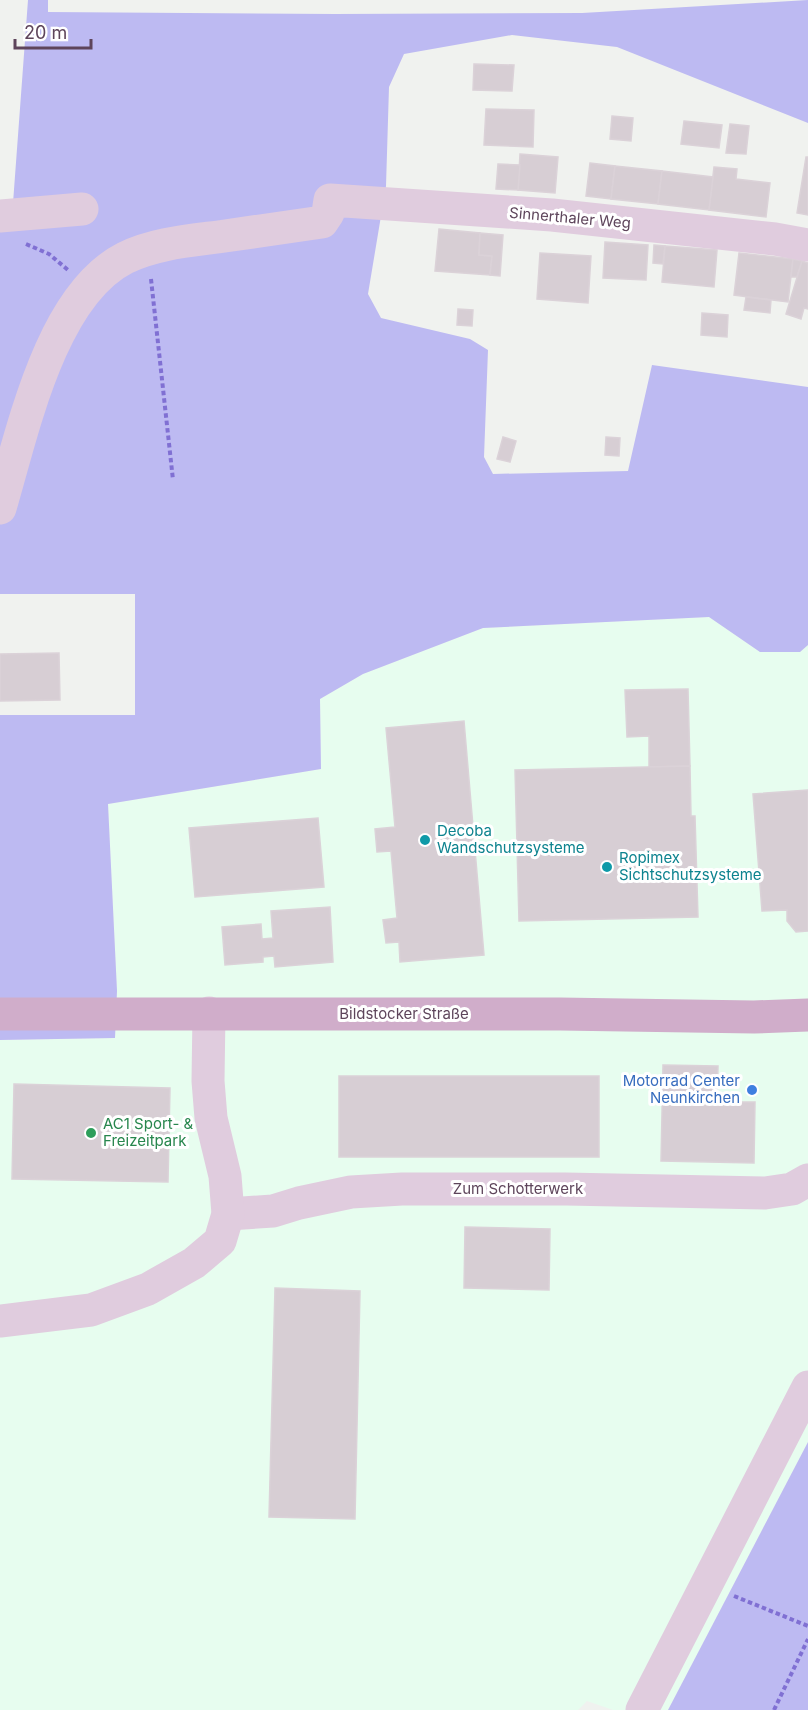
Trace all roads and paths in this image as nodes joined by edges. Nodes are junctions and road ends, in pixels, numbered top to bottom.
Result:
1 (82, 209) dead end
2 (0, 216) edge
3 (20, 242) dead end
4 (158, 246) junction
5 (808, 246) edge
6 (88, 286) junction
7 (173, 480) dead end
8 (0, 508) edge
9 (209, 1013) junction
10 (0, 1014) edge
11 (808, 1015) edge
12 (808, 1180) edge
13 (228, 1214) junction
14 (0, 1321) edge
15 (808, 1387) edge
16 (706, 1585) junction
17 (808, 1626) edge
18 (808, 1639) edge
19 (642, 1710) edge
20 (774, 1710) edge

1 - 2 street
3 - 6 path
4 - 5 street, Sinnerthaler Weg
4 - 6 street
4 - 7 path
6 - 8 street
9 - 10 main road, Bildstocker Straße
9 - 11 main road, Bildstocker Straße
9 - 13 street
12 - 13 street, Zum Schotterwerk
13 - 14 street
15 - 16 street
16 - 17 path
16 - 19 street
18 - 20 path

